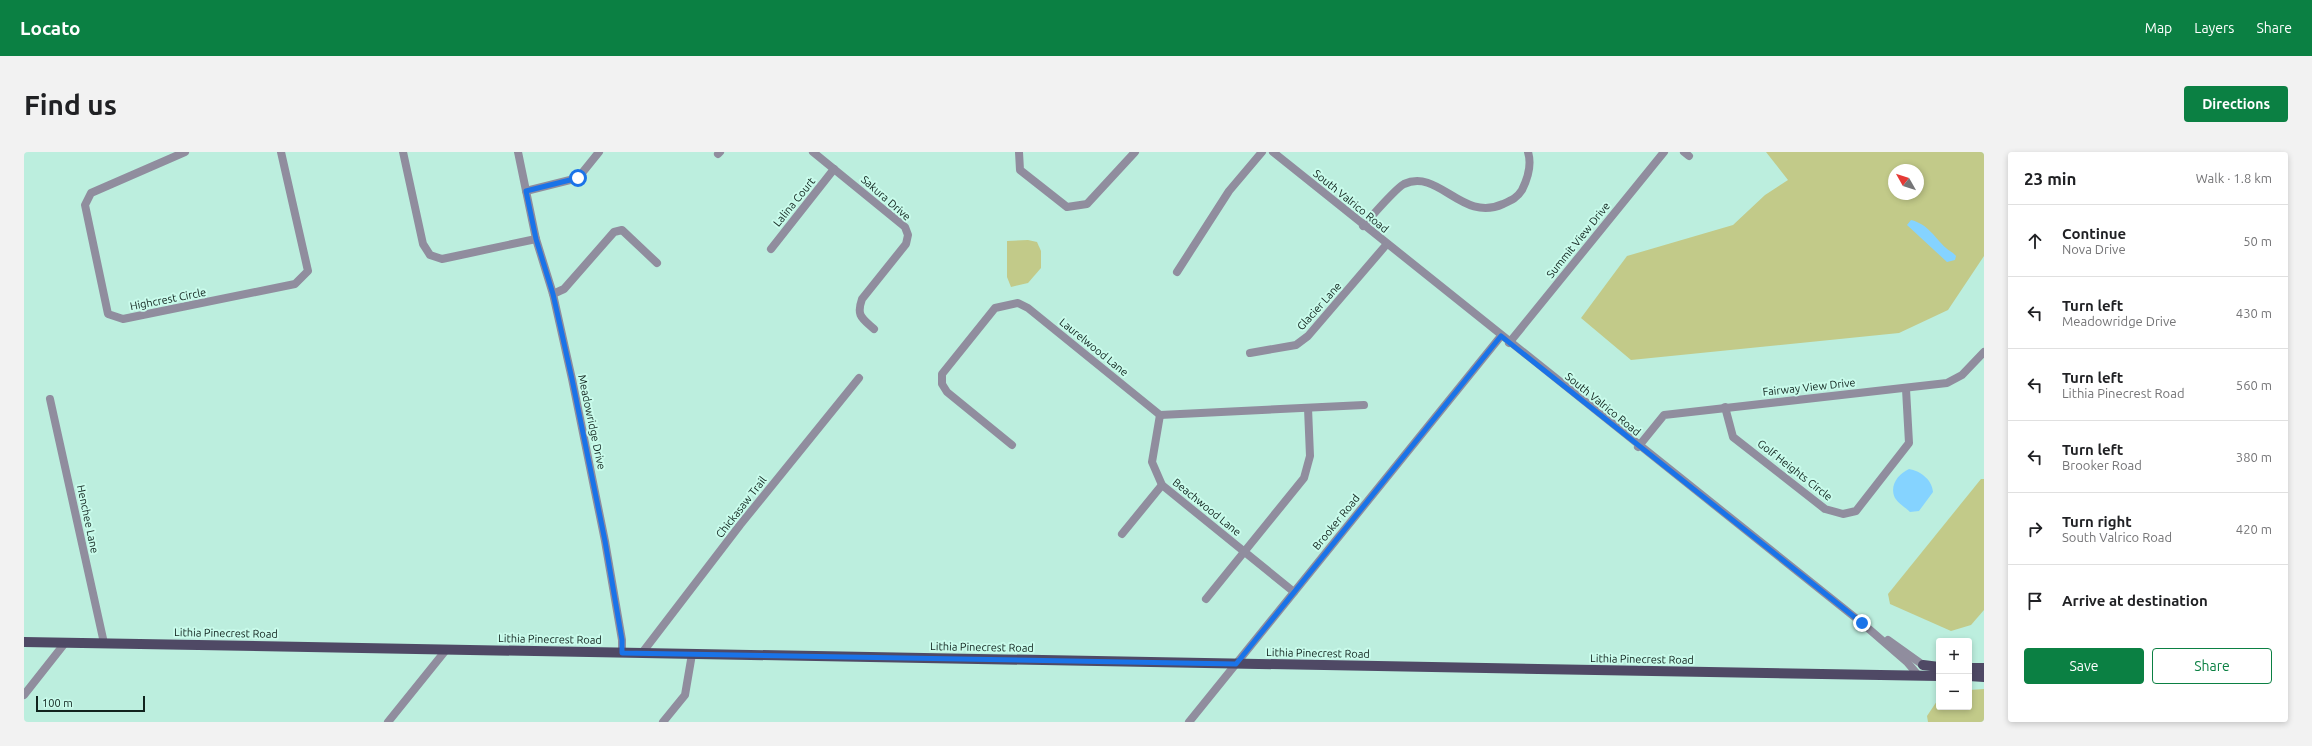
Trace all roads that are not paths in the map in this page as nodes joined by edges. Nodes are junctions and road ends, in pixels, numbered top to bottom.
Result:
1 (185, 152) edge
2 (281, 152) edge
3 (404, 152) edge
4 (518, 152) edge
5 (599, 152) edge
6 (813, 152) edge
7 (1019, 152) edge
8 (1135, 152) edge
9 (1262, 152) edge
10 (1273, 152) edge
11 (1528, 152) edge
12 (1664, 152) edge
13 (834, 169) junction
14 (526, 191) junction
15 (1363, 226) junction
16 (536, 239) junction
17 (1386, 245) junction
18 (771, 248) dead end
19 (657, 263) dead end
20 (1177, 272) dead end
21 (553, 294) junction
22 (874, 329) dead end
23 (1501, 336) junction
24 (1509, 342) junction
25 (1984, 352) edge
26 (1250, 353) dead end
27 (859, 378) dead end
28 (1906, 388) junction
29 (50, 399) dead end
30 (1364, 405) dead end
31 (1725, 407) junction
32 (1308, 408) junction
33 (1160, 415) junction
34 (1012, 445) dead end
35 (1638, 447) junction
36 (1162, 485) junction
37 (1122, 534) dead end
38 (1245, 552) junction
39 (1294, 592) junction
40 (1206, 599) dead end
41 (1862, 623) junction
42 (24, 642) edge
43 (65, 643) junction
44 (104, 643) junction
45 (446, 650) junction
46 (622, 653) junction
47 (642, 653) junction
48 (692, 654) junction
49 (1236, 664) junction
50 (1923, 665) joint
51 (1936, 667) edge
52 (1972, 668) edge
53 (1984, 668) edge
54 (1918, 675) junction
55 (1936, 676) edge
56 (1972, 676) edge
57 (1984, 677) edge
58 (24, 695) edge
59 (388, 722) edge
60 (663, 722) edge
61 (1189, 722) edge

1 - 2 street, Highcrest Circle
3 - 16 street
4 - 14 street, Meadowridge Drive
5 - 14 street
6 - 13 street, Sakura Drive
7 - 8 street
9 - 20 street
10 - 15 street, South Valrico Road
11 - 15 street
12 - 24 street, Summit View Drive
13 - 18 street, Lalina Court
13 - 22 street, Sakura Drive
14 - 16 street, Meadowridge Drive
15 - 17 street, South Valrico Road
16 - 21 street, Meadowridge Drive
17 - 23 street, South Valrico Road
17 - 26 street, Glacier Lane
19 - 21 street
21 - 46 street, Meadowridge Drive
23 - 24 street, South Valrico Road
23 - 39 street, Brooker Road
24 - 35 street, South Valrico Road
25 - 28 street, Fairway View Drive
27 - 47 street, Chickasaw Trail
28 - 31 street, Fairway View Drive
28 - 31 street, Golf Heights Circle
29 - 44 street, Henchee Lane
30 - 32 street
31 - 35 street, Fairway View Drive
32 - 33 street
32 - 38 street
33 - 34 street, Laurelwood Lane
33 - 36 street, Beachwood Lane
35 - 41 street, South Valrico Road
36 - 37 street
36 - 38 street, Beachwood Lane
38 - 39 street, Beachwood Lane
38 - 40 street
39 - 49 street, Brooker Road
41 - 50 street
41 - 54 street, South Valrico Road
42 - 43 main road, Lithia Pinecrest Road
43 - 44 main road, Lithia Pinecrest Road
43 - 58 street
44 - 45 main road, Lithia Pinecrest Road
45 - 46 main road, Lithia Pinecrest Road
45 - 59 street
46 - 47 main road, Lithia Pinecrest Road
47 - 48 main road, Lithia Pinecrest Road
48 - 49 main road, Lithia Pinecrest Road
48 - 60 street
49 - 54 main road, Lithia Pinecrest Road
49 - 61 street, Brooker Road
50 - 51 main road
52 - 53 main road
54 - 55 main road, Lithia Pinecrest Road
56 - 57 main road

